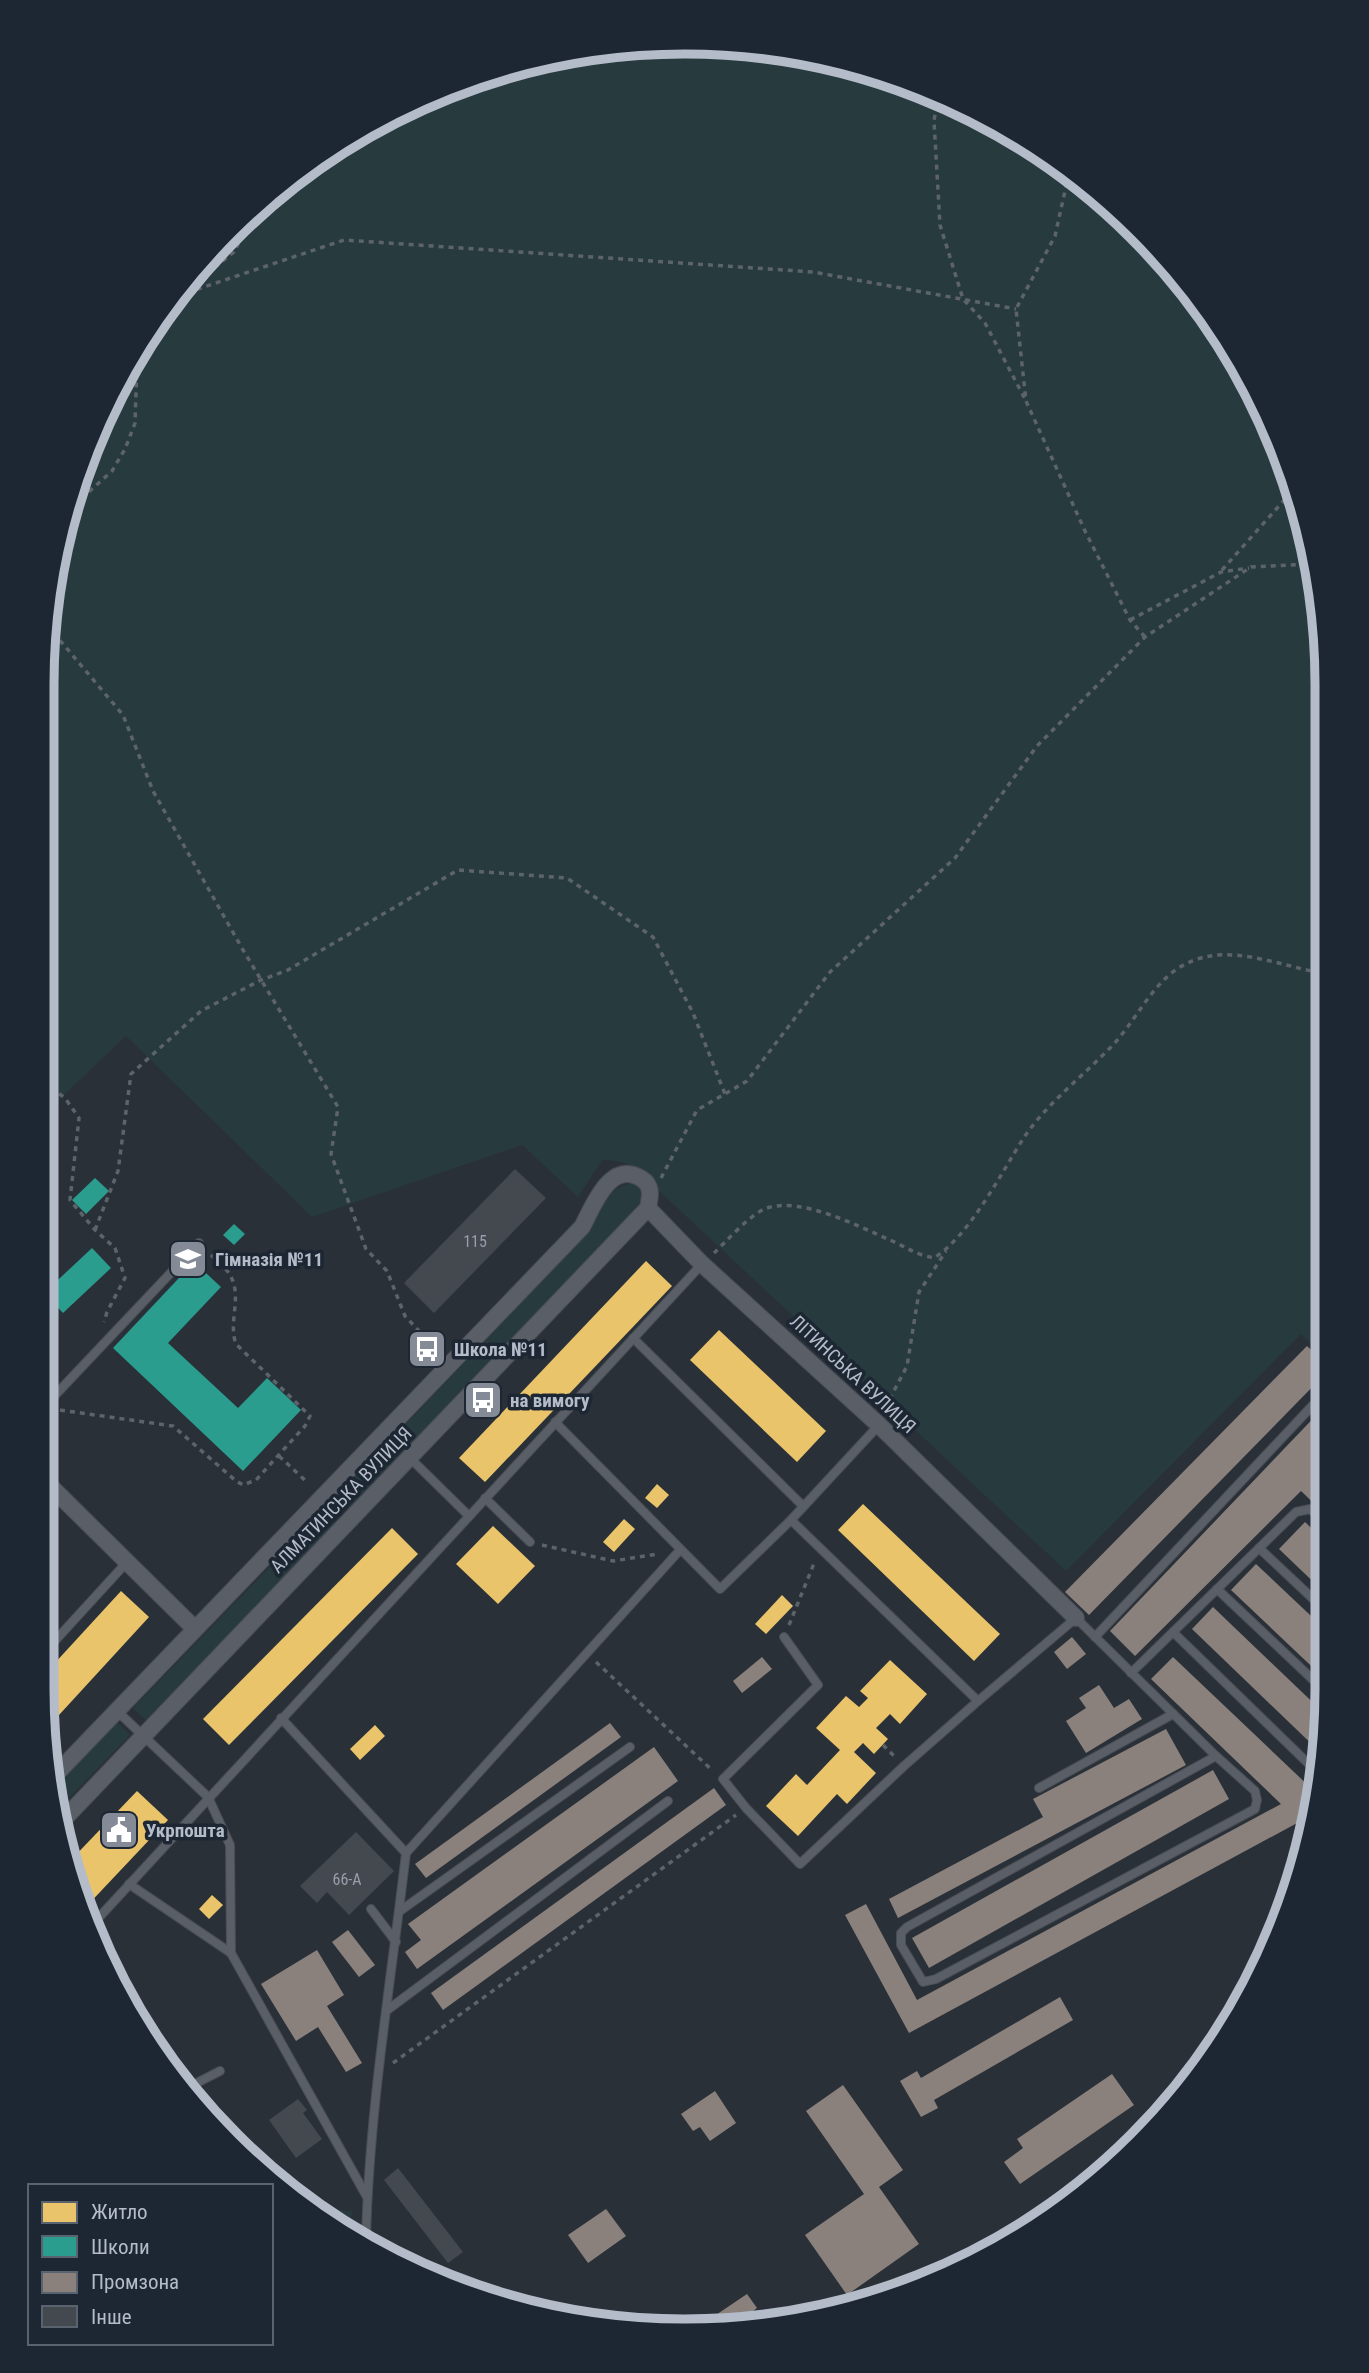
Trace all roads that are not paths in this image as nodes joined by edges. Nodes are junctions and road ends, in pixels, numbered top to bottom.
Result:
1 (612, 1178) joint
2 (651, 1211) junction
3 (199, 1243) road end
4 (702, 1264) junction
5 (633, 1338) junction
6 (54, 1396) edge
7 (1313, 1405) dead end
8 (555, 1422) junction
9 (876, 1422) junction
10 (410, 1458) junction
11 (54, 1490) edge
12 (485, 1498) junction
13 (803, 1506) junction
14 (1315, 1513) edge
15 (469, 1516) junction
16 (791, 1520) junction
17 (530, 1542) road end
18 (1259, 1548) junction
19 (680, 1550) junction
20 (127, 1562) junction
21 (1217, 1588) junction
22 (1315, 1601) edge
23 (1076, 1618) junction
24 (194, 1628) junction
25 (1173, 1632) junction
26 (784, 1637) road end
27 (1096, 1637) junction
28 (54, 1642) edge
29 (1131, 1672) junction
30 (1315, 1682) edge
31 (978, 1701) junction
32 (117, 1711) junction
33 (1173, 1714) junction
34 (281, 1718) junction
35 (143, 1737) junction
36 (630, 1747) dead end
37 (1216, 1756) junction
38 (1310, 1765) edge
39 (60, 1770) edge
40 (1040, 1788) dead end
41 (208, 1797) junction
42 (668, 1801) dead end
43 (67, 1816) edge
44 (406, 1853) junction
45 (130, 1884) junction
46 (371, 1909) dead end
47 (400, 1911) junction
48 (98, 1919) edge
49 (396, 1942) junction
50 (231, 1953) junction
51 (386, 2011) junction
52 (220, 2071) dead end
53 (194, 2084) edge
54 (367, 2197) junction
55 (366, 2232) edge

1 - 2 street, ЛІТИНСЬКА ВУЛИЦЯ
1 - 24 street, АЛМАТИНСЬКА ВУЛИЦЯ
2 - 4 street, ЛІТИНСЬКА ВУЛИЦЯ
2 - 10 street, АЛМАТИНСЬКА ВУЛИЦЯ
3 - 6 lane
4 - 5 lane
4 - 9 street, ЛІТИНСЬКА ВУЛИЦЯ
5 - 8 lane
5 - 13 lane
7 - 27 lane
8 - 12 lane
8 - 19 lane
9 - 13 lane
9 - 23 street, ЛІТИНСЬКА ВУЛИЦЯ
10 - 15 lane
10 - 35 street, АЛМАТИНСЬКА ВУЛИЦЯ
11 - 20 street
12 - 15 lane
12 - 17 lane
13 - 16 lane
14 - 18 lane
15 - 34 lane
16 - 19 lane
16 - 31 lane
18 - 21 lane
18 - 22 lane
19 - 44 lane
20 - 24 street
20 - 28 lane
21 - 25 lane
21 - 30 lane
23 - 27 lane
23 - 31 lane
24 - 32 street, АЛМАТИНСЬКА ВУЛИЦЯ
25 - 29 lane
25 - 38 lane
26 - 31 lane
27 - 29 lane
29 - 33 lane
32 - 35 lane
32 - 39 street, АЛМАТИНСЬКА ВУЛИЦЯ
33 - 37 lane
33 - 40 lane
34 - 41 lane
34 - 44 lane
35 - 41 lane
35 - 43 street, АЛМАТИНСЬКА ВУЛИЦЯ
36 - 47 lane
37 - 37 lane
41 - 45 lane
41 - 50 lane
42 - 51 lane
44 - 47 lane
45 - 48 lane
45 - 50 lane
46 - 49 lane
47 - 49 lane
49 - 51 lane
50 - 54 lane
51 - 54 lane
52 - 53 lane
54 - 55 lane

